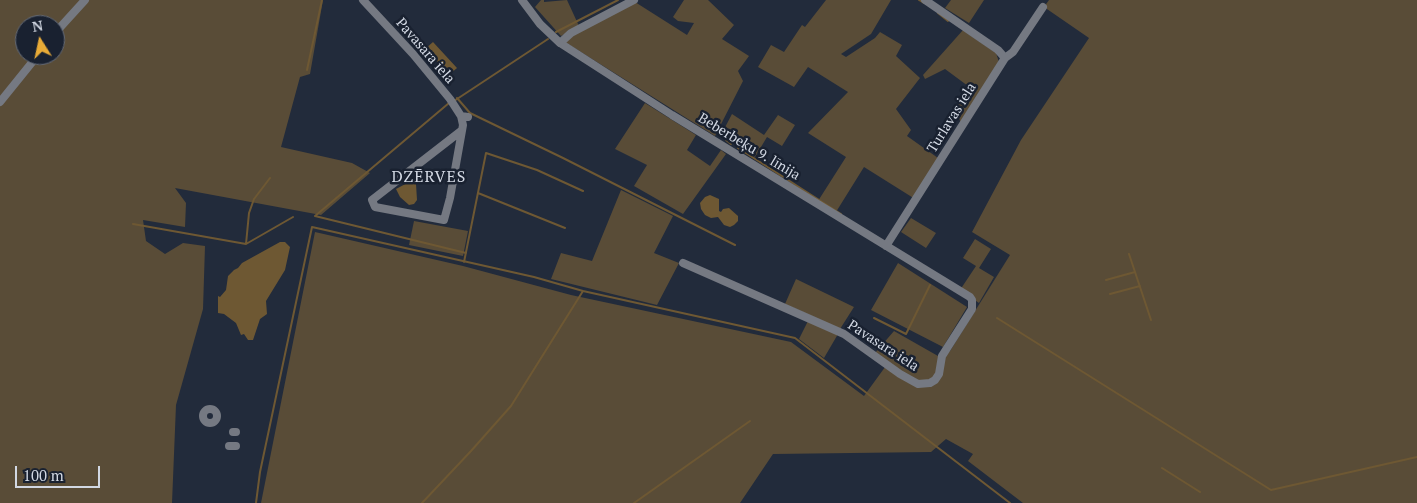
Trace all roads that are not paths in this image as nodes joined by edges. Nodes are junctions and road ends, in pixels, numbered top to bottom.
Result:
1 (85, 0) edge
2 (363, 0) edge
3 (522, 0) edge
4 (634, 0) edge
5 (925, 0) edge
6 (1043, 7) dead end
7 (65, 22) edge
8 (560, 43) junction
9 (1005, 58) junction
10 (30, 65) edge
11 (0, 102) edge
12 (462, 128) junction
13 (886, 246) junction
14 (683, 262) dead end
15 (972, 303) joint

1 - 7 street
2 - 12 street, Pavasara iela
3 - 8 street, Beberbeķu 9. līnija
4 - 8 street
5 - 9 street
6 - 9 street, Turlavas iela
8 - 13 street, Beberbeķu 9. līnija
9 - 13 street, Turlavas iela
10 - 11 street
12 - 12 street
13 - 15 street, Beberbeķu 9. līnija
14 - 15 street, Pavasara iela

